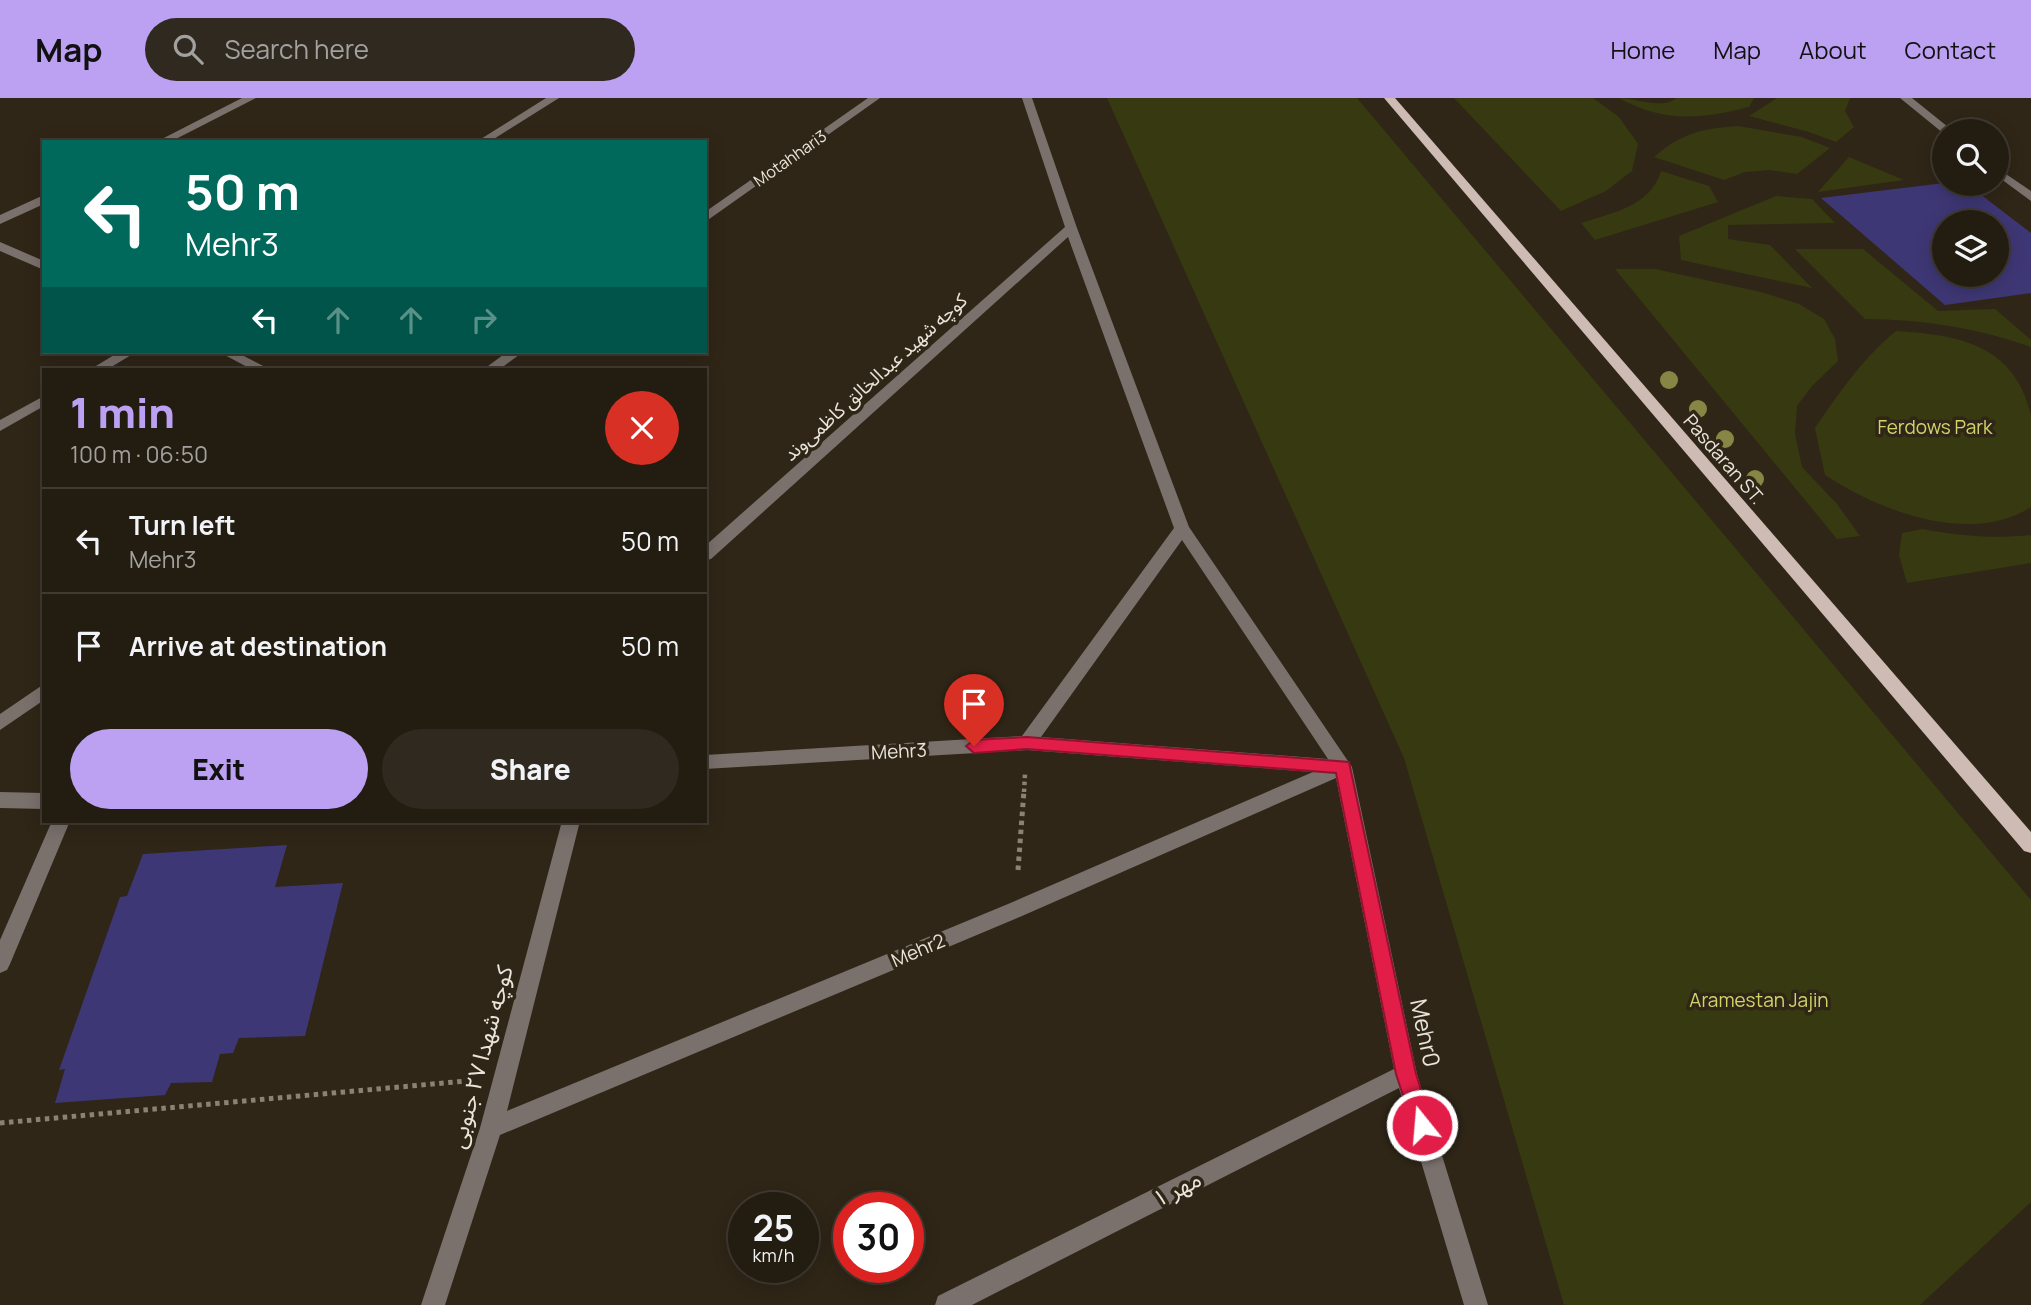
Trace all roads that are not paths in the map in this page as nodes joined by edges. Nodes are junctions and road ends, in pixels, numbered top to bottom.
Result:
1 (251, 98) edge
2 (554, 98) edge
3 (875, 98) edge
4 (1027, 98) edge
5 (1389, 98) edge
6 (1910, 100) edge
7 (1933, 119) edge
8 (165, 140) edge
9 (484, 140) edge
10 (2009, 180) edge
11 (2031, 197) edge
12 (42, 200) edge
13 (707, 217) edge
14 (0, 220) edge
15 (1071, 229) junction
16 (0, 246) edge
17 (42, 265) edge
18 (125, 354) edge
19 (230, 354) edge
20 (513, 354) edge
21 (100, 368) edge
22 (260, 368) edge
23 (492, 368) edge
24 (42, 401) edge
25 (0, 426) edge
26 (1182, 528) junction
27 (707, 553) edge
28 (42, 692) edge
29 (0, 723) edge
30 (1027, 743) junction
31 (707, 762) edge
32 (1343, 767) junction
33 (0, 800) edge
34 (42, 801) edge
35 (60, 823) edge
36 (570, 823) edge
37 (2031, 845) edge
38 (0, 964) edge
39 (1406, 1074) junction
40 (491, 1128) junction
41 (433, 1305) edge
42 (947, 1305) edge
43 (1476, 1305) edge

1 - 8 street
2 - 9 street
3 - 13 street, Motahhari3
4 - 15 street
5 - 37 main road, Pasdaran ST.
6 - 7 street
10 - 11 street
12 - 14 street
15 - 26 street
15 - 27 street, کوچه شهید عبدالخالق کاظمی‌وند
16 - 17 street
18 - 21 street
19 - 22 street
20 - 23 street
24 - 25 street
26 - 30 street
26 - 32 street
28 - 29 street
30 - 31 street, Mehr3
30 - 32 street, Mehr3
32 - 39 street, Mehr0
32 - 40 street, Mehr2
33 - 34 street
35 - 38 street
36 - 40 street, کوچه شهدا ۲۷ جنوبی
39 - 42 street, مهر ۱
39 - 43 street, Mehr0
40 - 41 street, کوچه شهدا ۲۷ جنوبی

